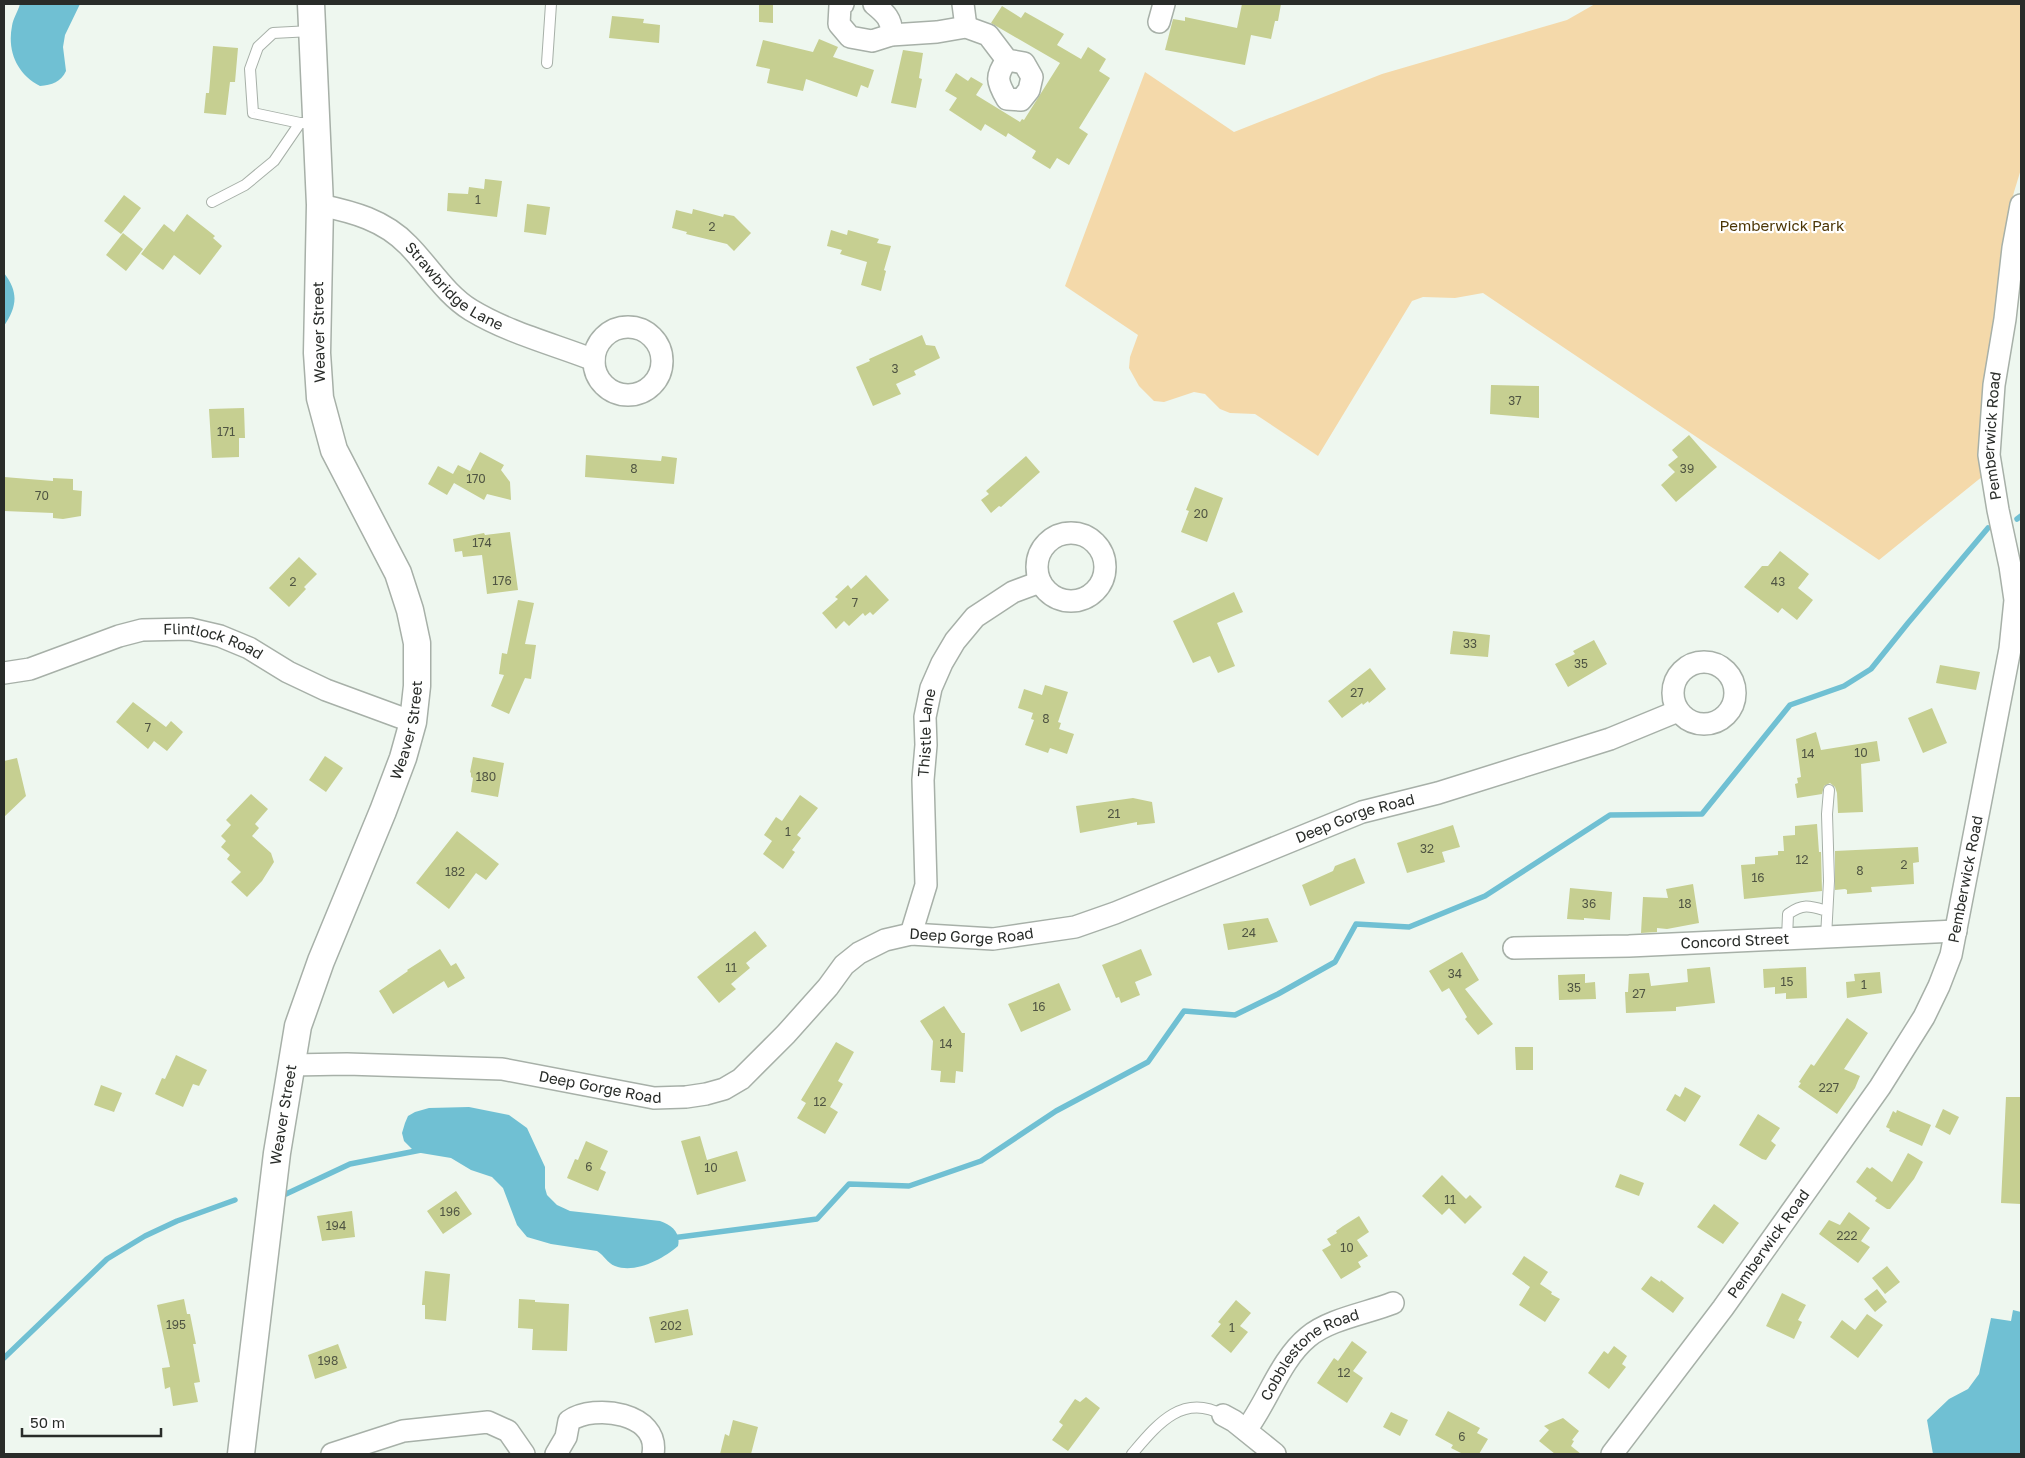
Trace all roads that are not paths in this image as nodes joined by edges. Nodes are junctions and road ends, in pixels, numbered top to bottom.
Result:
1 (311, 4) edge
2 (551, 4) edge
3 (843, 4) edge
4 (874, 4) edge
5 (963, 4) edge
6 (966, 27) junction
7 (312, 31) junction
8 (891, 35) junction
9 (1007, 60) dead end
10 (547, 63) dead end
11 (308, 123) junction
12 (212, 202) dead end
13 (320, 205) junction
14 (2021, 205) edge
15 (594, 360) dead end
16 (1040, 582) dead end
17 (2017, 621) edge
18 (4, 673) edge
19 (1678, 711) dead end
20 (413, 722) junction
21 (1829, 790) dead end
22 (1828, 911) junction
23 (1956, 931) junction
24 (911, 934) junction
25 (1826, 937) junction
26 (1786, 939) junction
27 (1514, 948) dead end
28 (291, 1065) junction
29 (1394, 1303) dead end
30 (1223, 1415) joint
31 (1246, 1430) junction
32 (241, 1454) edge
33 (332, 1454) edge
34 (524, 1454) edge
35 (556, 1454) edge
36 (653, 1454) edge
37 (1132, 1454) edge
38 (1275, 1454) edge
39 (1612, 1454) edge

1 - 7 street, Weaver Street
2 - 10 lane
3 - 8 street
4 - 8 street
5 - 6 street
6 - 8 street
6 - 9 street
7 - 11 street, Weaver Street
7 - 11 lane
11 - 12 lane
11 - 13 street, Weaver Street
13 - 15 street, Strawbridge Lane
13 - 20 street, Weaver Street
14 - 17 street, Pemberwick Road
16 - 24 street, Thistle Lane
17 - 23 street, Pemberwick Road
18 - 20 street, Flintlock Road
19 - 24 street, Deep Gorge Road
20 - 28 street, Weaver Street
21 - 22 lane
22 - 25 lane
22 - 26 lane
23 - 25 street, Concord Street
23 - 39 street, Pemberwick Road
24 - 28 street, Deep Gorge Road
25 - 26 street, Concord Street
26 - 27 street, Concord Street
28 - 32 street, Weaver Street
29 - 31 street, Cobblestone Road
30 - 31 street
30 - 37 lane
31 - 38 street
33 - 34 street
35 - 36 street

